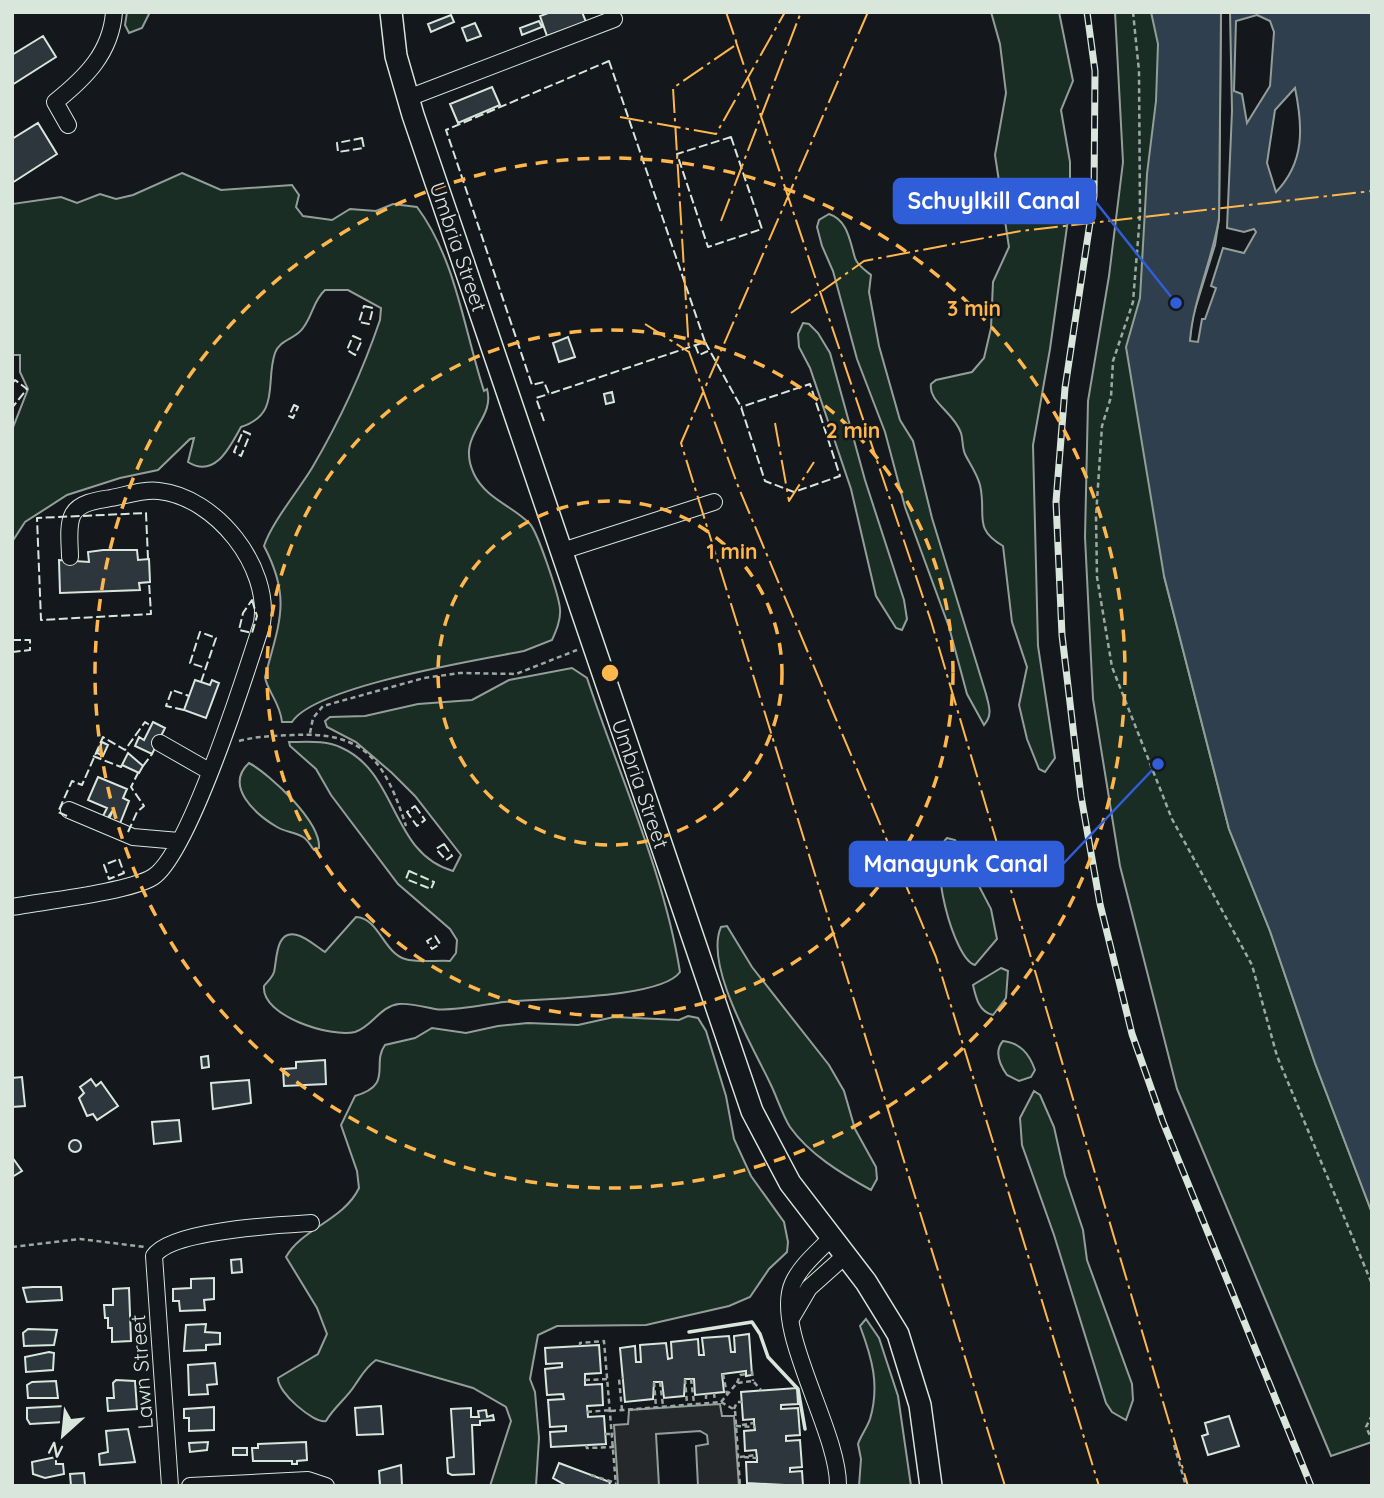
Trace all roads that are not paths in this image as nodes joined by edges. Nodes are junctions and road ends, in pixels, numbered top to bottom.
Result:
1 (114, 12) edge
2 (391, 12) edge
3 (614, 19) dead end
4 (408, 98) junction
5 (68, 125) dead end
6 (714, 502) dead end
7 (562, 551) junction
8 (70, 557) dead end
9 (160, 743) dead end
10 (209, 771) junction
11 (69, 810) dead end
12 (180, 841) junction
13 (12, 907) edge
14 (311, 1223) dead end
15 (832, 1237) junction
16 (846, 1255) junction
17 (792, 1317) junction
18 (325, 1485) edge
19 (170, 1486) edge
20 (190, 1486) edge
21 (838, 1486) edge
22 (931, 1486) edge

1 - 5 street
2 - 4 main road, Umbria Street
3 - 4 street
4 - 7 main road, Umbria Street
6 - 7 street
7 - 15 main road, Umbria Street
8 - 10 street
9 - 10 street
10 - 12 street
11 - 12 street
12 - 13 street
14 - 19 street, Lawn Street
15 - 16 main road, Umbria Street
15 - 17 street
16 - 17 street
16 - 22 main road, Umbria Street
17 - 21 street
18 - 20 street

